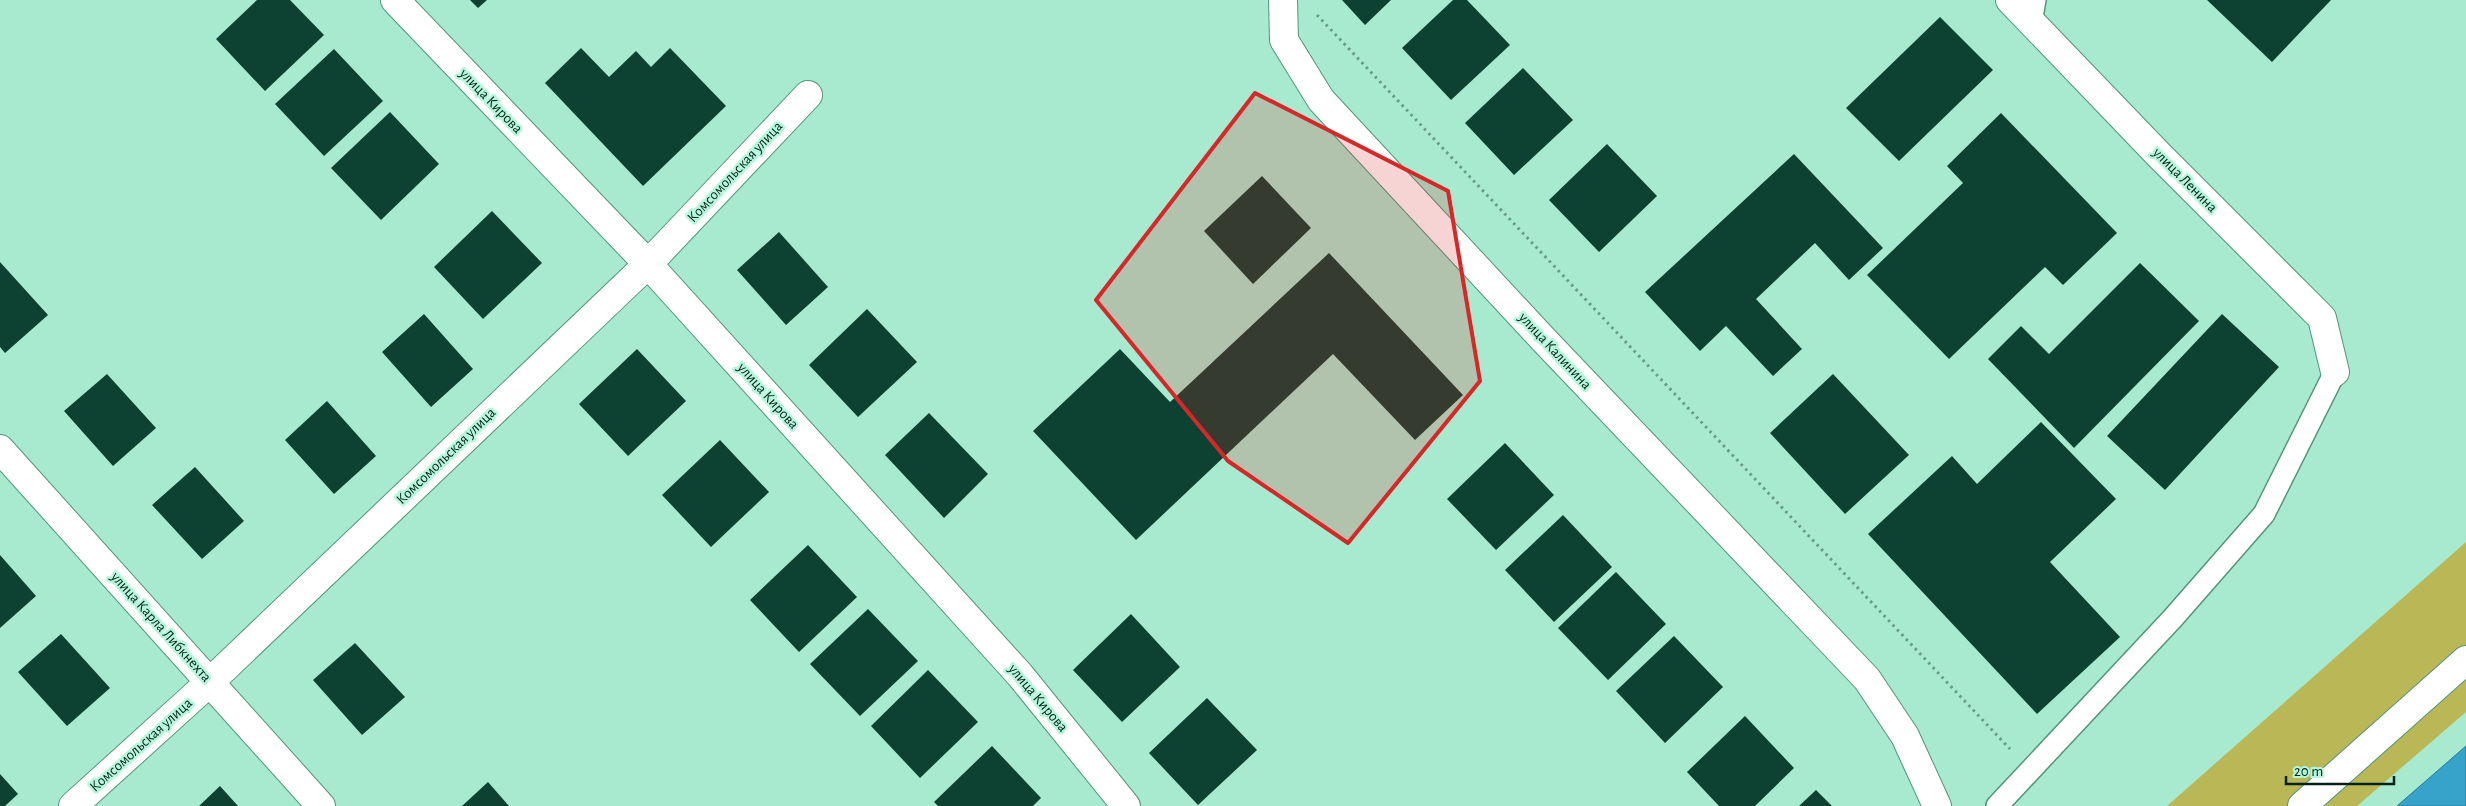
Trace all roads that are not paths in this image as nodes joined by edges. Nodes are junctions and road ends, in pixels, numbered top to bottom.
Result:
1 (395, 0) edge
2 (1283, 0) edge
3 (2010, 0) edge
4 (2033, 11) edge
5 (808, 95) dead end
6 (648, 264) junction
7 (2335, 372) joint
8 (0, 449) edge
9 (2466, 660) edge
10 (210, 681) junction
11 (73, 806) edge
12 (321, 806) edge
13 (1126, 806) edge
14 (1936, 806) edge
15 (1997, 806) edge
16 (2302, 806) edge

1 - 6 street, улица Кирова
2 - 14 street, улица Калинина
3 - 4 street, улица Ленина
4 - 7 street, улица Ленина
5 - 6 street, Комсомольская улица
6 - 10 street, Комсомольская улица
6 - 13 street, улица Кирова
7 - 15 lane
8 - 10 street, улица Карла Либкнехта
9 - 16 street
10 - 11 street, Комсомольская улица
10 - 12 street, улица Карла Либкнехта

